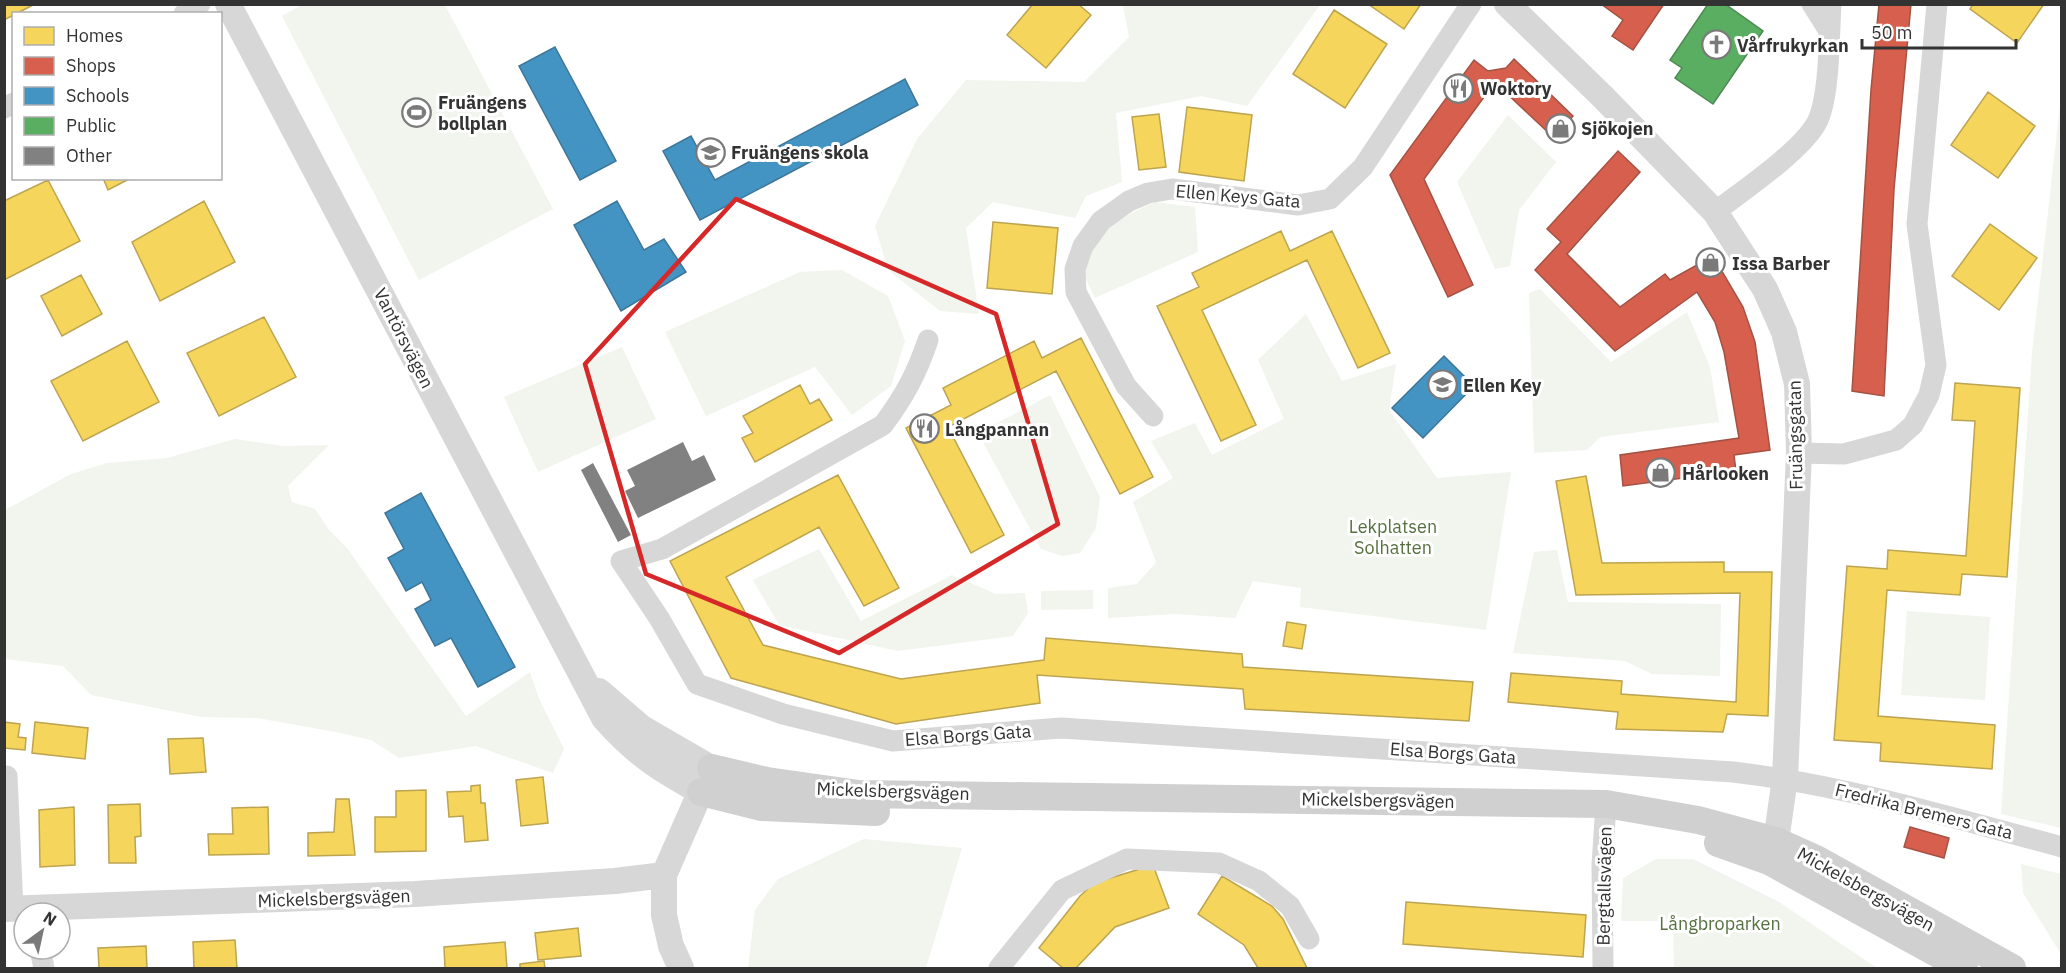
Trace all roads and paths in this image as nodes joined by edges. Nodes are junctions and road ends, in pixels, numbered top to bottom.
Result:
1 (200, 4) edge
2 (228, 4) edge
3 (1471, 4) edge
4 (1507, 4) edge
5 (1812, 4) edge
6 (1831, 4) edge
7 (1937, 4) edge
8 (187, 12) edge
9 (1829, 31) junction
10 (1714, 212) junction
11 (928, 340) dead end
12 (1153, 416) dead end
13 (1799, 453) junction
14 (7, 776) dead end
15 (1785, 778) junction
16 (706, 780) junction
17 (1605, 813) junction
18 (2061, 847) edge
19 (1773, 851) junction
20 (664, 874) junction
21 (19, 901) edge
22 (72, 908) edge
23 (1309, 939) dead end
24 (681, 969) edge
25 (999, 969) edge
26 (1602, 969) edge
27 (1964, 969) edge
28 (2012, 969) edge

1 - 8 street
2 - 16 street, Vantörsvägen
3 - 12 street, Ellen Keys Gata
4 - 10 street, Fruängsgatan
5 - 9 street
6 - 9 street
7 - 13 street
9 - 10 street
10 - 13 street, Fruängsgatan
11 - 15 street, Elsa Borgs Gata
13 - 15 street, Fruängsgatan
14 - 21 street
15 - 18 street, Fredrika Bremers Gata
15 - 19 street, Fruängsgatan
16 - 17 main road, Mickelsbergsvägen
16 - 20 street
17 - 19 main road, Mickelsbergsvägen
17 - 26 street, Bergtallsvägen
19 - 27 main road, Mickelsbergsvägen
19 - 28 main road, Mickelsbergsvägen
20 - 22 street, Mickelsbergsvägen
20 - 24 street
23 - 25 street

